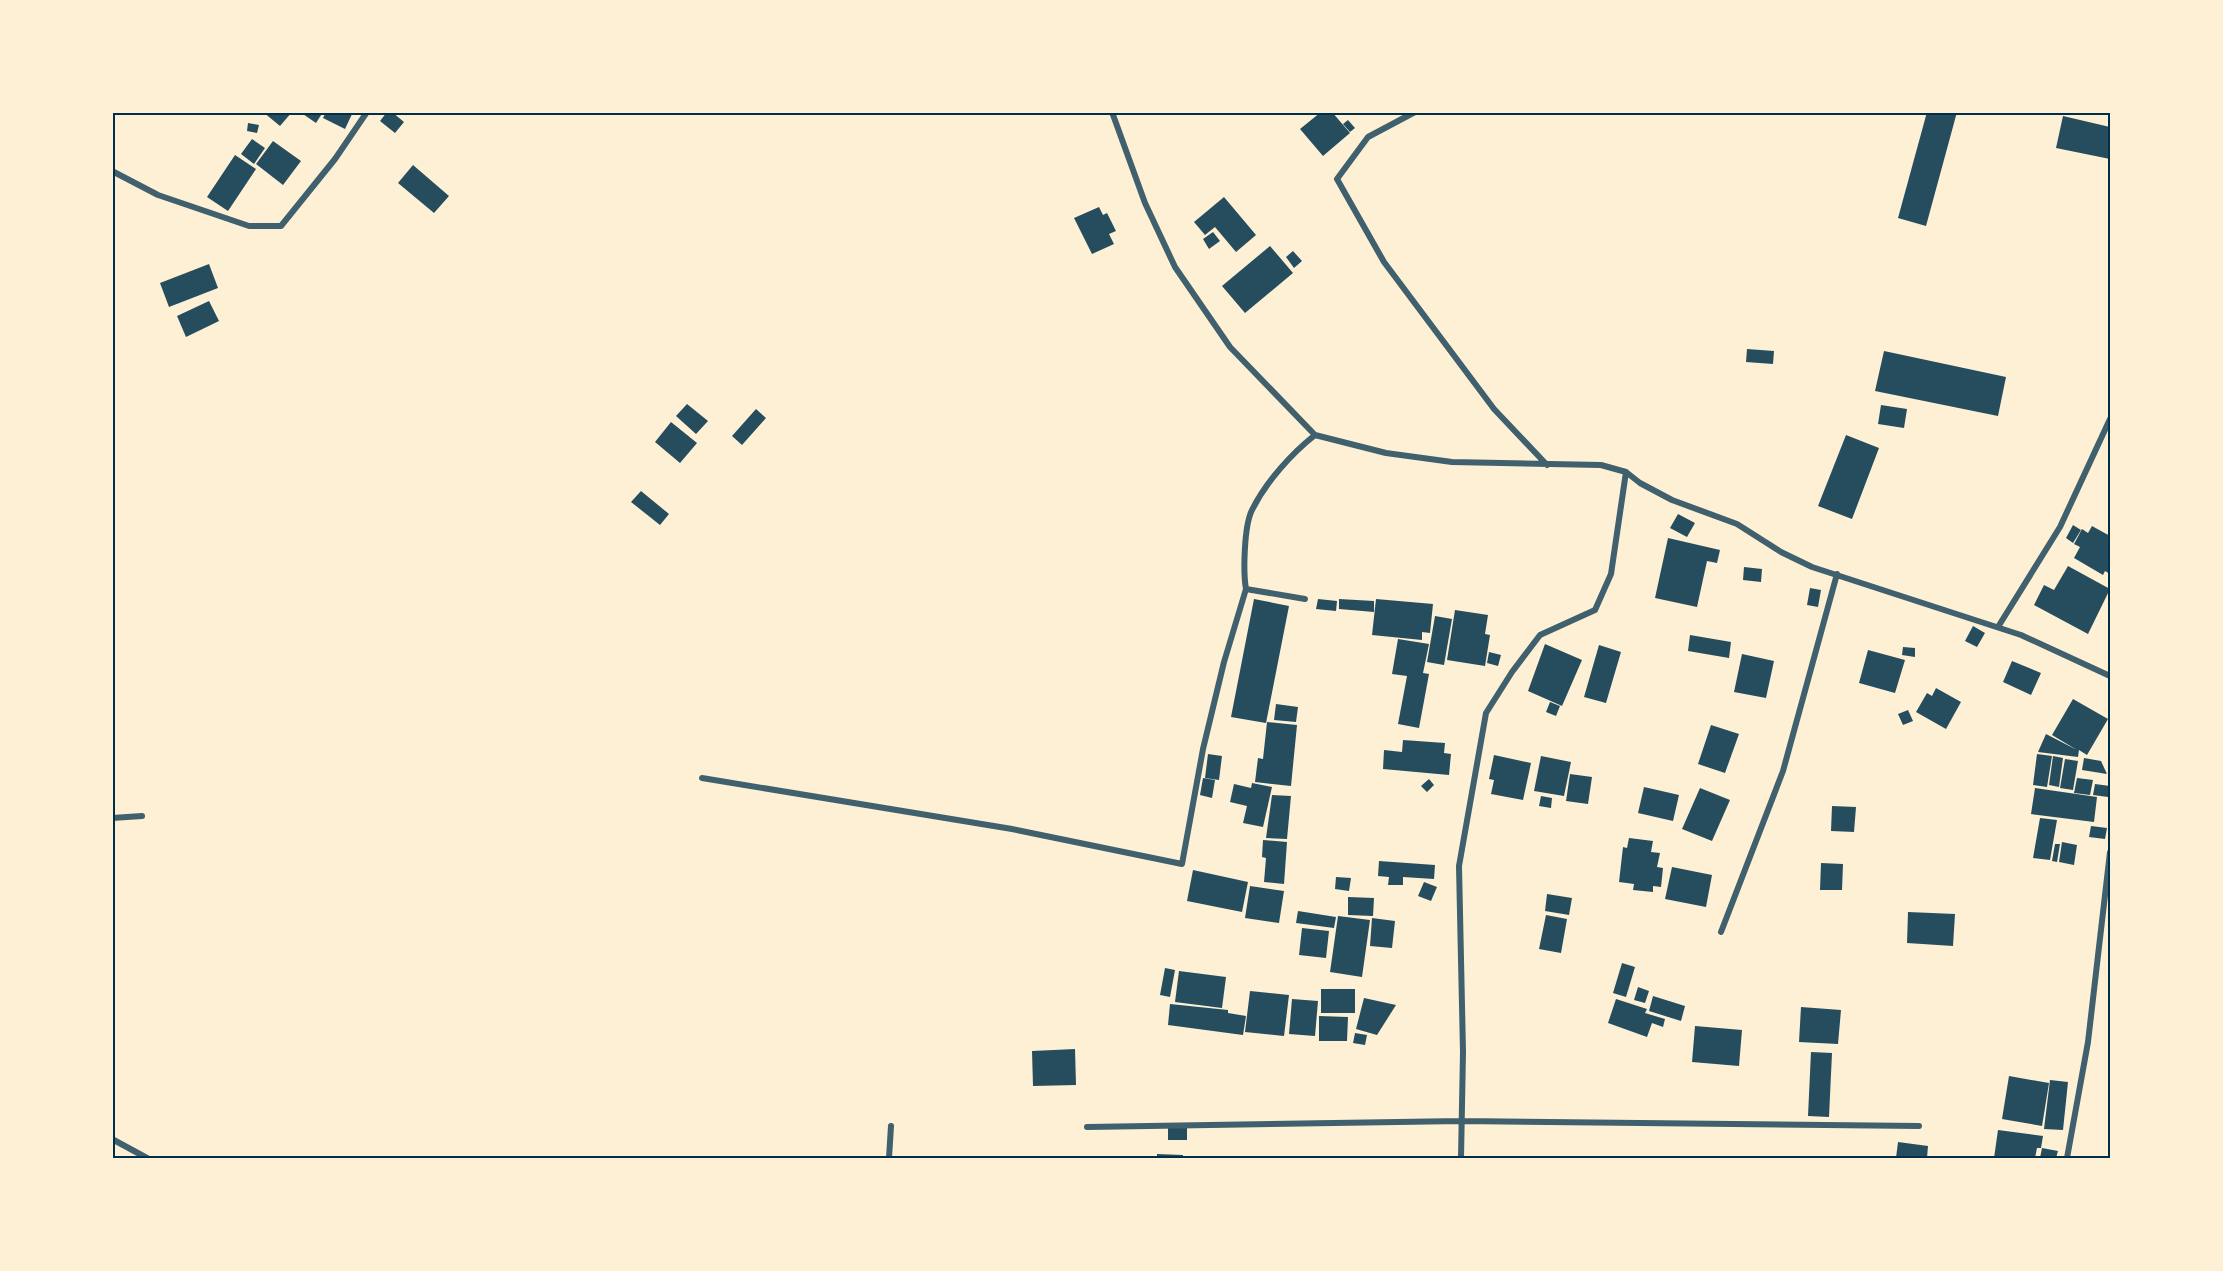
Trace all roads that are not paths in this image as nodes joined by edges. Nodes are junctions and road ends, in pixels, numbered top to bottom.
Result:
1 (368, 112) edge
2 (1112, 112) edge
3 (1415, 112) edge
4 (112, 171) edge
5 (2110, 419) edge
6 (1315, 435) junction
7 (1547, 465) junction
8 (1626, 472) junction
9 (1838, 574) junction
10 (1246, 590) junction
11 (1305, 599) dead end
12 (1998, 627) junction
13 (2110, 676) edge
14 (702, 778) dead end
15 (142, 816) dead end
16 (112, 818) edge
17 (2110, 852) edge
18 (1721, 932) dead end
19 (1461, 1121) junction
20 (891, 1126) dead end
21 (1919, 1126) dead end
22 (1087, 1127) dead end
23 (112, 1139) edge
24 (147, 1158) edge
25 (889, 1158) edge
26 (1461, 1158) edge
27 (2067, 1158) edge

1 - 4 street
2 - 6 street
3 - 7 street
5 - 12 street
6 - 7 street
6 - 10 street
7 - 8 street
8 - 9 street
8 - 19 street
9 - 12 street
9 - 18 street
10 - 11 street
10 - 14 street
12 - 13 street
15 - 16 street
17 - 27 street
19 - 21 street
19 - 22 street
19 - 26 street
20 - 25 street
23 - 24 street

